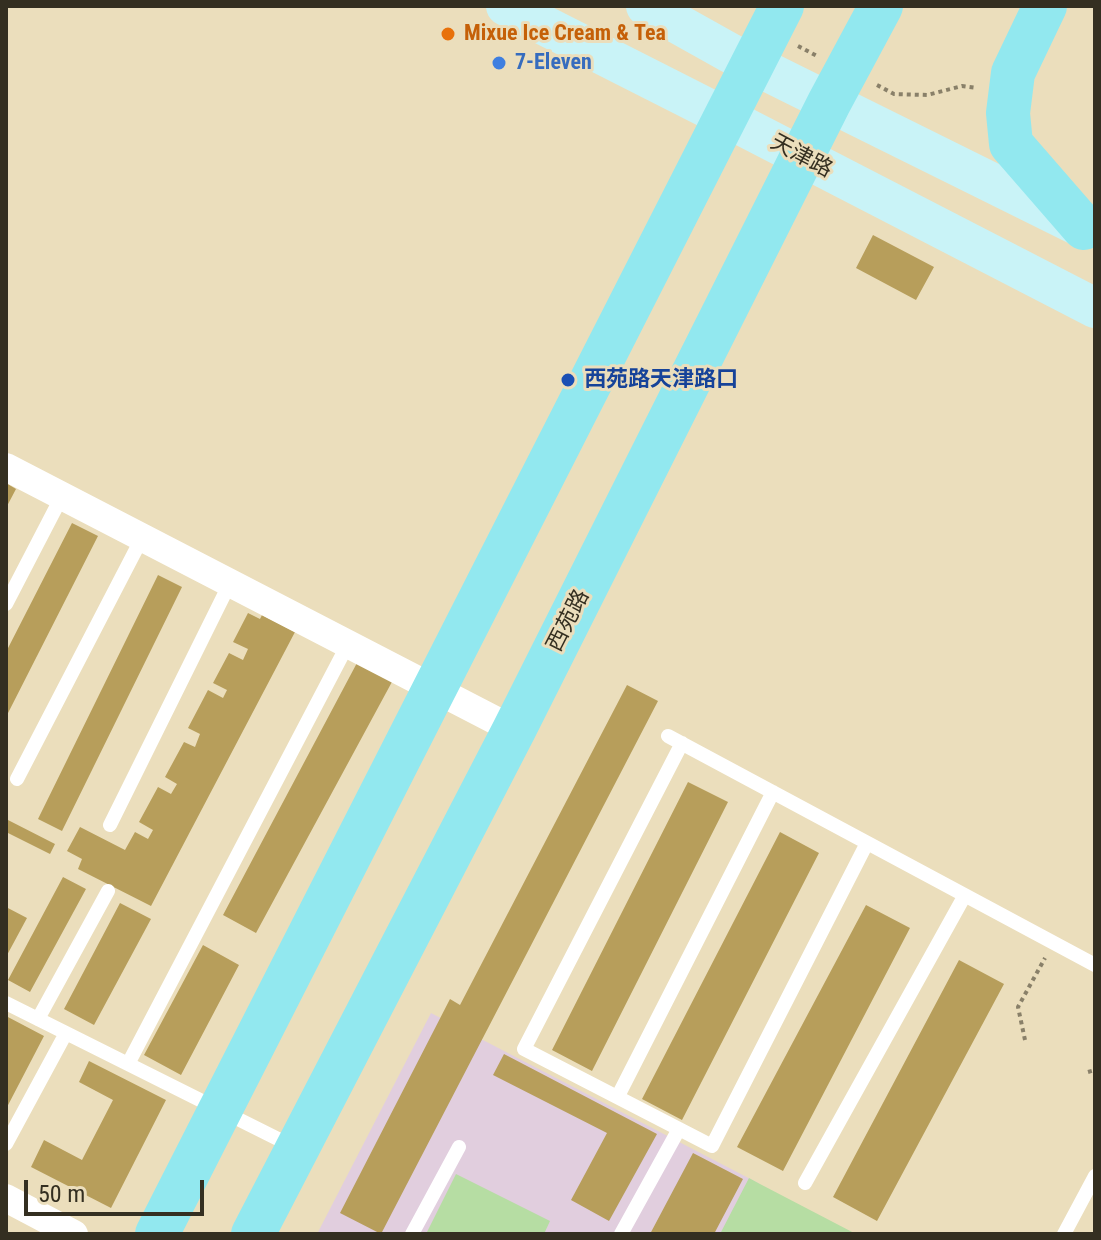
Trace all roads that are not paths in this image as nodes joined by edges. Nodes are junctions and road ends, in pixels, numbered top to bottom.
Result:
1 (506, 6) edge
2 (646, 6) edge
3 (782, 6) edge
4 (881, 6) edge
5 (1045, 6) edge
6 (753, 63) junction
7 (829, 103) junction
8 (725, 117) junction
9 (802, 157) junction
10 (1090, 231) edge
11 (1095, 308) edge
12 (6, 467) edge
13 (62, 496) junction
14 (142, 538) junction
15 (230, 583) junction
16 (6, 604) edge
17 (348, 644) junction
18 (434, 689) junction
19 (514, 730) junction
20 (668, 736) dead end
21 (682, 743) junction
22 (17, 779) dead end
23 (773, 792) junction
24 (110, 825) dead end
25 (867, 843) junction
26 (108, 891) dead end
27 (965, 895) junction
28 (1095, 965) edge
29 (6, 1003) edge
30 (38, 1019) junction
31 (66, 1033) junction
32 (128, 1064) junction
33 (618, 1096) junction
34 (220, 1110) junction
35 (679, 1129) junction
36 (6, 1144) edge
37 (459, 1147) dead end
38 (297, 1148) junction
39 (1095, 1176) edge
40 (805, 1183) dead end
41 (6, 1198) edge
42 (74, 1234) edge
43 (157, 1234) edge
44 (253, 1234) edge
45 (412, 1234) edge
46 (621, 1234) edge
47 (1064, 1234) edge

1 - 8 main road, 天津路
2 - 6 main road
3 - 6 main road
4 - 7 main road, 西苑路
5 - 10 main road
6 - 7 main road
6 - 8 main road
7 - 9 main road, 西苑路
7 - 10 main road
8 - 9 main road, 天津路
8 - 18 main road
9 - 11 main road, 天津路
9 - 19 main road, 西苑路
12 - 13 street
13 - 14 street
13 - 16 lane
14 - 15 street
14 - 22 lane
15 - 17 street
15 - 24 lane
17 - 18 street
17 - 32 lane
18 - 19 street
18 - 34 main road
19 - 38 main road, 西苑路
20 - 21 lane
21 - 23 lane
21 - 33 lane
23 - 25 lane
23 - 33 lane
25 - 27 lane
25 - 35 lane
26 - 30 lane
27 - 28 lane
27 - 40 lane
29 - 30 lane
30 - 31 lane
31 - 32 lane
31 - 36 lane
32 - 34 lane
33 - 35 lane
34 - 38 lane
34 - 43 main road
35 - 46 lane
37 - 45 lane
38 - 44 main road, 西苑路
39 - 47 lane
41 - 42 street

